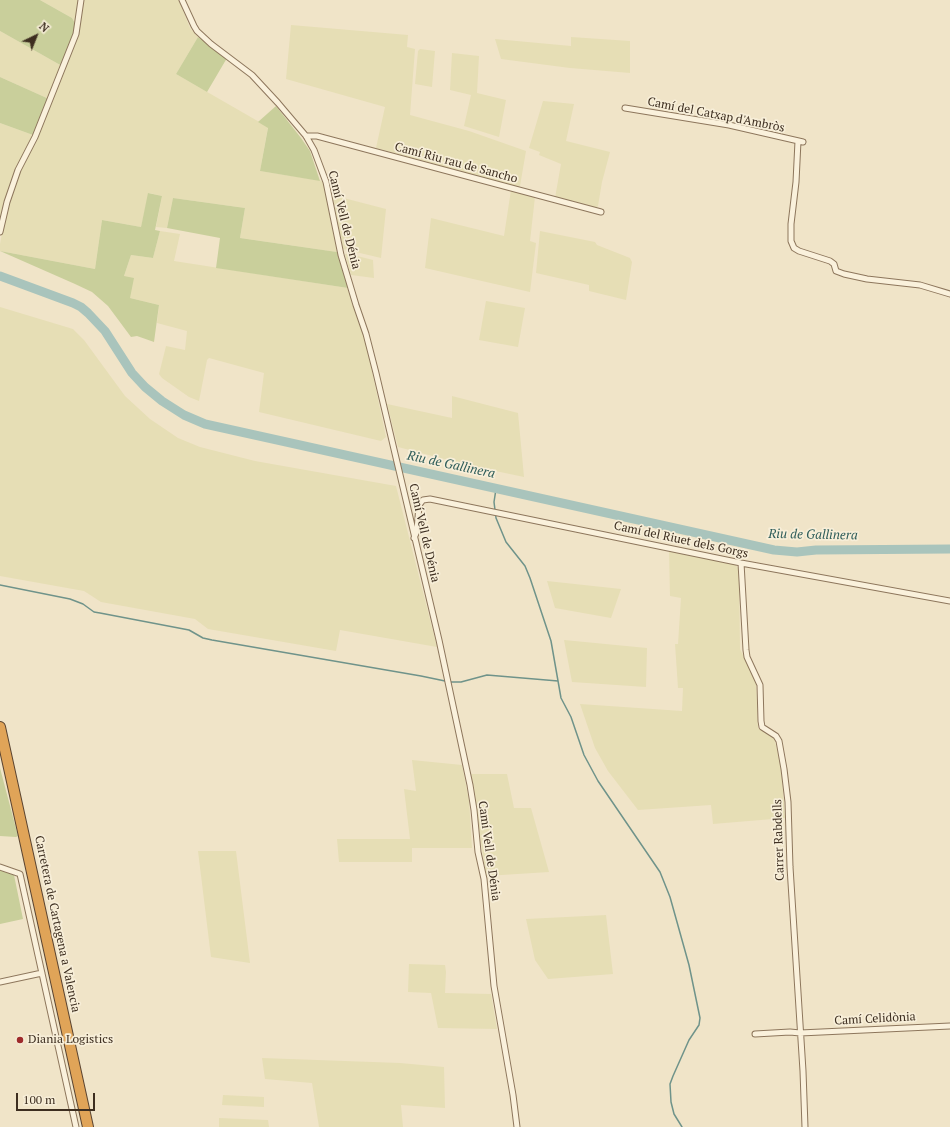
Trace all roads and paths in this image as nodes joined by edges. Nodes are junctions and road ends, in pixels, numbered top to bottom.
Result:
1 (81, 0) edge
2 (182, 0) edge
3 (625, 108) dead end
4 (306, 136) junction
5 (601, 212) dead end
6 (0, 232) edge
7 (950, 294) edge
8 (419, 513) junction
9 (410, 516) junction
10 (414, 538) junction
11 (741, 563) junction
12 (950, 601) edge
13 (0, 728) edge
14 (0, 867) edge
15 (42, 973) junction
16 (0, 982) edge
17 (950, 1026) edge
18 (800, 1033) junction
19 (755, 1034) dead end
20 (76, 1127) edge
21 (88, 1127) edge
22 (517, 1127) edge
23 (805, 1127) edge

1 - 6 street
2 - 4 street, Camí Vell de Dénia
3 - 7 street, Camí del Catxap d'Ambròs
4 - 5 street, Camí Riu rau de Sancho
4 - 9 street, Camí Vell de Dénia
8 - 9 street
8 - 10 street, Camí del Riuet dels Gorgs
8 - 11 street, Camí del Riuet dels Gorgs
9 - 10 street, Camí Vell de Dénia
10 - 22 street, Camí Vell de Dénia
11 - 12 street, Camí del Riuet dels Gorgs
11 - 18 street, Carrer Rabdells
13 - 21 highway, Carretera de Cartagena a Valencia
14 - 15 street
15 - 16 street
15 - 20 street
17 - 18 street, Camí Celidònia
18 - 19 street, Camí Celidònia
18 - 23 street, Carrer Rabdells

